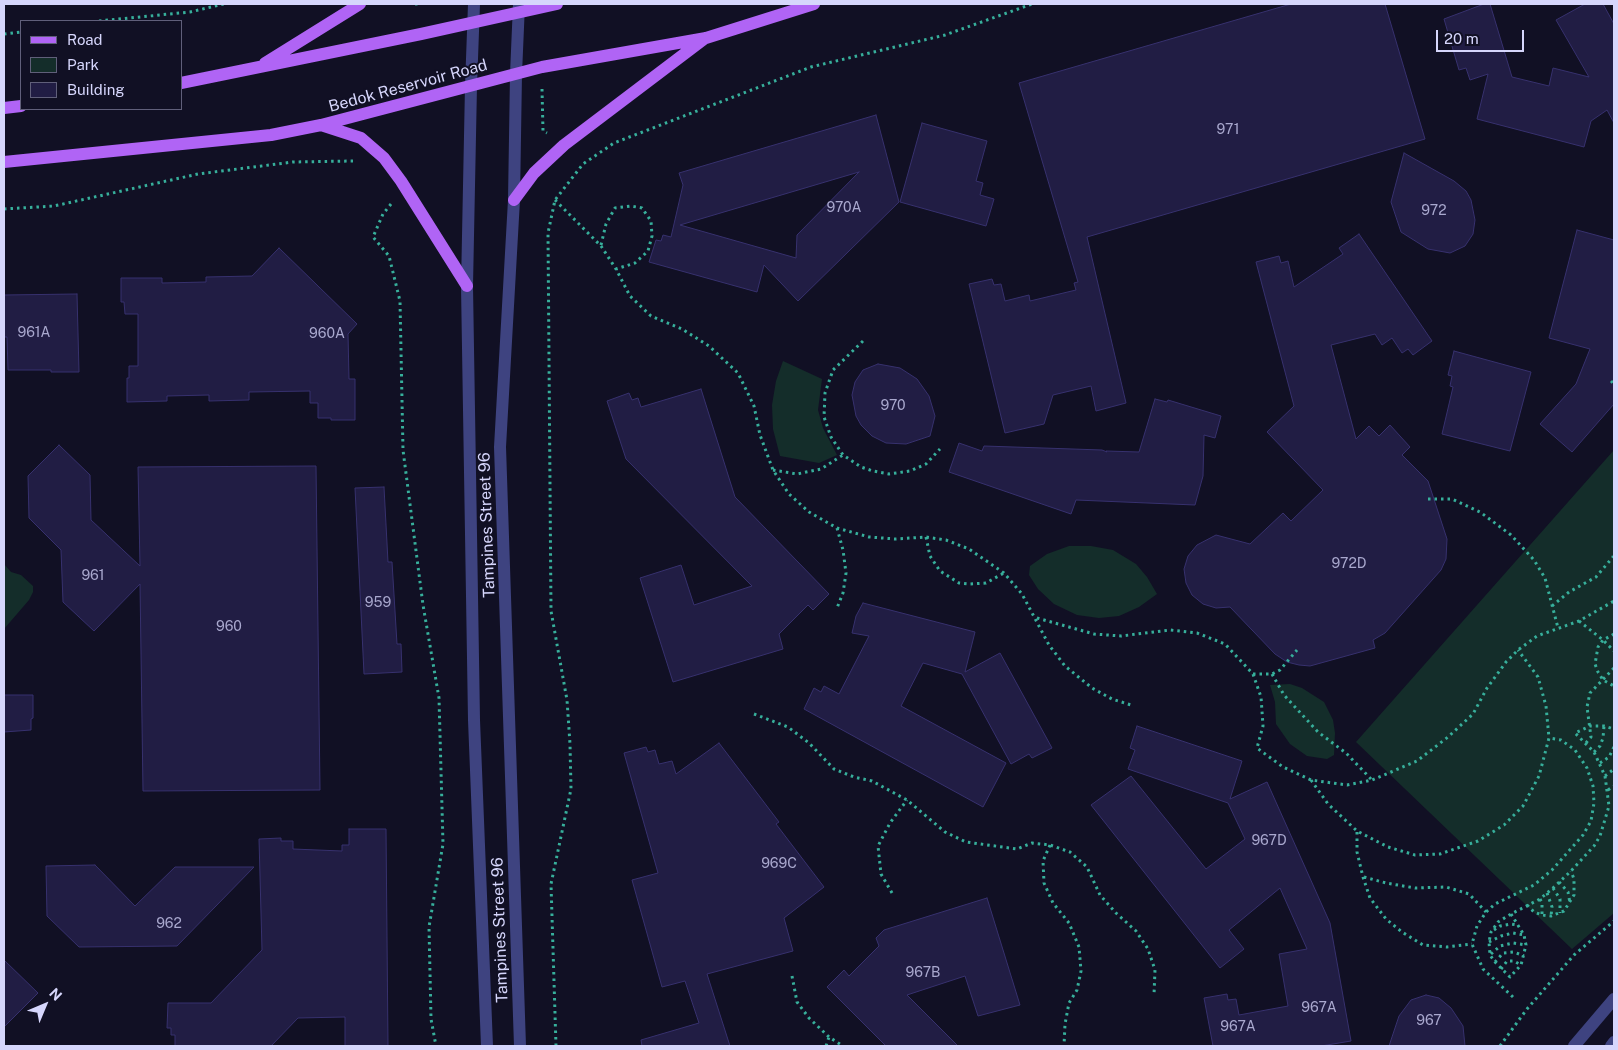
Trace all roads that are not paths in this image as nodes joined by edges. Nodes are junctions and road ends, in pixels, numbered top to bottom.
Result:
1 (360, 4) edge
2 (474, 4) edge
3 (557, 4) edge
4 (814, 4) edge
5 (519, 8) edge
6 (474, 22) junction
7 (706, 38) junction
8 (259, 67) junction
9 (516, 74) junction
10 (182, 83) edge
11 (471, 86) junction
12 (20, 106) edge
13 (4, 108) edge
14 (321, 125) junction
15 (4, 162) edge
16 (514, 200) junction
17 (467, 286) junction
18 (1614, 999) edge
19 (1614, 1042) edge
20 (487, 1046) edge
21 (520, 1046) edge
22 (1574, 1046) edge
23 (1610, 1046) edge

1 - 8 main road
2 - 6 street, Tampines Street 96
3 - 5 main road
4 - 7 main road, Bedok Reservoir Road
5 - 6 main road
5 - 9 street, Tampines Street 96
6 - 8 main road
6 - 11 street, Tampines Street 96
7 - 9 main road, Bedok Reservoir Road
7 - 16 main road
8 - 10 main road
9 - 11 main road, Bedok Reservoir Road
9 - 16 street, Tampines Street 96
11 - 14 main road, Bedok Reservoir Road
11 - 17 street, Tampines Street 96
12 - 13 main road
14 - 15 main road, Bedok Reservoir Road
14 - 17 main road
16 - 21 street, Tampines Street 96
17 - 20 street, Tampines Street 96
18 - 22 street
19 - 23 street

